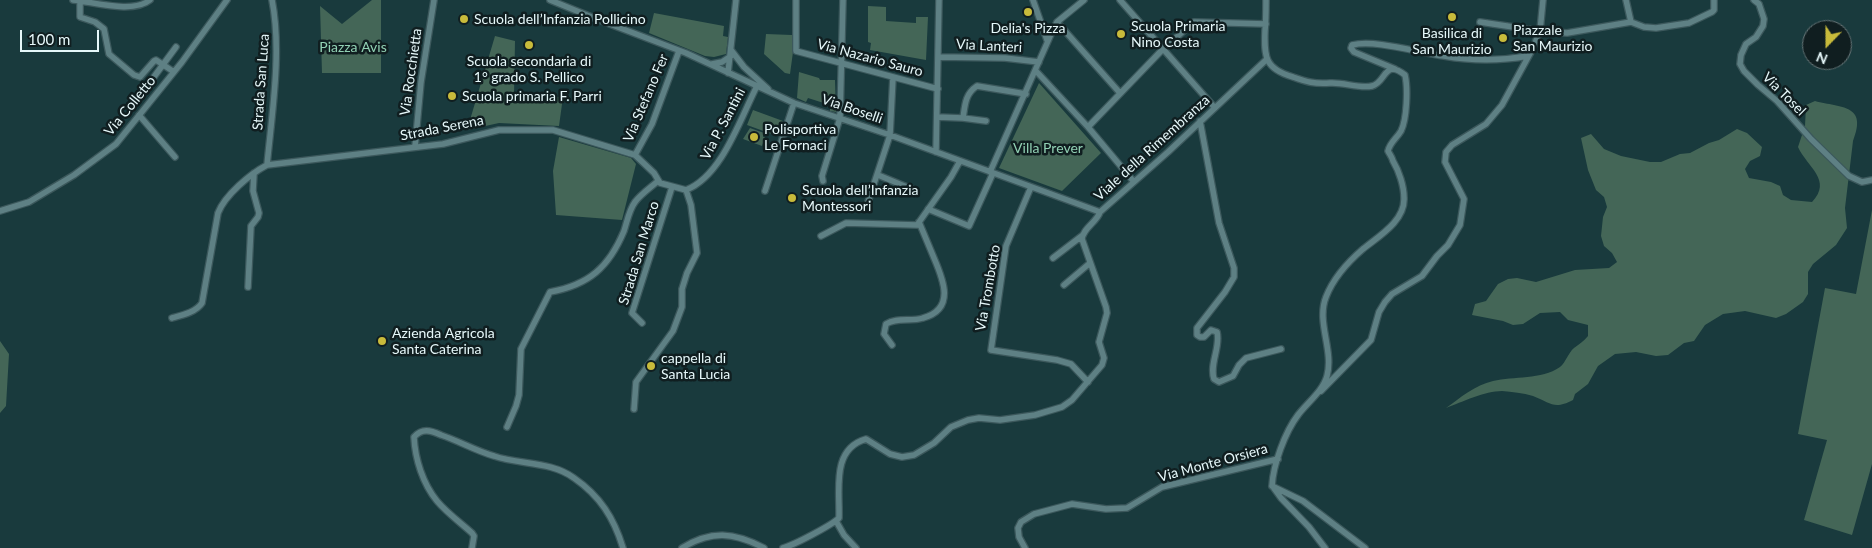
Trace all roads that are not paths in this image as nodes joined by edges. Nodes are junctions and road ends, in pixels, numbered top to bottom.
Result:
1 (77, 0) edge
2 (150, 0) edge
3 (227, 0) edge
4 (272, 0) edge
5 (434, 0) edge
6 (550, 0) edge
7 (736, 0) edge
8 (796, 0) edge
9 (843, 0) edge
10 (940, 0) edge
11 (1033, 0) edge
12 (1084, 0) edge
13 (1120, 0) edge
14 (1266, 0) edge
15 (1543, 0) edge
16 (1626, 0) edge
17 (1714, 0) edge
18 (1754, 0) edge
19 (87, 1) edge
20 (1057, 22) junction
21 (1480, 22) dead end
22 (1631, 22) junction
23 (1266, 24) junction
24 (1540, 31) junction
25 (1047, 40) junction
26 (176, 47) dead end
27 (1163, 49) junction
28 (679, 51) junction
29 (731, 53) junction
30 (1528, 56) junction
31 (938, 57) junction
32 (1267, 59) junction
33 (1039, 62) junction
34 (164, 64) junction
35 (710, 64) junction
36 (841, 64) junction
37 (1394, 69) junction
38 (1036, 70) junction
39 (174, 72) junction
40 (728, 73) junction
41 (893, 77) junction
42 (757, 86) junction
43 (938, 89) junction
44 (1120, 93) junction
45 (774, 94) junction
46 (1026, 94) junction
47 (794, 103) junction
48 (131, 108) dead end
49 (1215, 108) junction
50 (139, 115) junction
51 (937, 117) junction
52 (840, 118) junction
53 (963, 118) junction
54 (986, 121) dead end
55 (1200, 122) junction
56 (1088, 127) junction
57 (890, 135) junction
58 (414, 147) junction
59 (936, 152) junction
60 (635, 156) junction
61 (175, 157) dead end
62 (960, 161) junction
63 (267, 165) junction
64 (991, 172) junction
65 (254, 173) junction
66 (878, 175) junction
67 (1872, 180) edge
68 (658, 181) junction
69 (822, 181) dead end
70 (1134, 182) junction
71 (672, 187) junction
72 (1031, 187) junction
73 (686, 190) junction
74 (914, 190) dead end
75 (765, 191) dead end
76 (866, 208) dead end
77 (928, 209) junction
78 (0, 211) edge
79 (1100, 212) junction
80 (919, 222) junction
81 (1083, 234) junction
82 (821, 236) dead end
83 (1052, 258) dead end
84 (1090, 263) junction
85 (1064, 285) dead end
86 (248, 287) dead end
87 (172, 318) dead end
88 (642, 323) dead end
89 (892, 345) dead end
90 (1281, 349) dead end
91 (1088, 382) junction
92 (1315, 396) junction
93 (634, 409) dead end
94 (507, 427) dead end
95 (1278, 459) junction
96 (1272, 486) junction
97 (836, 521) junction
98 (472, 548) edge
99 (624, 548) edge
100 (682, 548) edge
101 (764, 548) edge
102 (783, 548) edge
103 (856, 548) edge
104 (1025, 548) edge
105 (1325, 548) edge
106 (1365, 548) edge

1 - 19 street
1 - 34 street
2 - 19 street
3 - 39 street, Via Colletto
4 - 63 street, Strada San Luca
5 - 58 street, Via Rocchietta
6 - 28 street, Via Boselli
7 - 29 street
8 - 36 street, Via Nazario Sauro
9 - 36 street
10 - 31 street
11 - 25 street
12 - 20 street
13 - 27 street
14 - 23 street
15 - 24 street
16 - 22 street
17 - 22 street
18 - 67 street, Via Tosel
20 - 25 street
20 - 44 street
21 - 24 street
22 - 24 street
23 - 27 street
23 - 32 street
24 - 30 street
25 - 33 street
26 - 34 street
27 - 44 street
27 - 49 street
28 - 35 street, Via Boselli
28 - 60 street, Via Stefano Fer
29 - 35 street
29 - 40 street
29 - 45 street
30 - 37 street
30 - 92 street
31 - 33 street, Via Lanteri
31 - 43 street
32 - 37 street
32 - 49 street, Viale della Rimembranza
33 - 38 street
34 - 39 street
34 - 48 street
35 - 40 street, Via Boselli
36 - 41 street, Via Nazario Sauro
36 - 52 street
37 - 92 street
38 - 46 street
38 - 56 street
39 - 50 street, Via Colletto
40 - 42 street, Via Boselli
41 - 43 street, Via Nazario Sauro
41 - 57 street
42 - 45 street, Via Boselli
42 - 73 street, Via P. Santini
43 - 51 street
44 - 56 street
45 - 47 street, Via Boselli
46 - 53 street
46 - 64 street
47 - 52 street, Via Boselli
47 - 75 street
49 - 55 street, Viale della Rimembranza
50 - 61 street
50 - 78 street, Via Colletto
51 - 53 street
51 - 59 street
52 - 57 street, Via Boselli
52 - 69 street
53 - 54 street
55 - 70 street, Viale della Rimembranza
55 - 90 street
56 - 70 street
57 - 59 street, Via Boselli
57 - 66 street
58 - 60 street, Strada Serena
58 - 63 street, Strada Serena
59 - 62 street, Via Boselli
60 - 68 street
62 - 64 street, Via Boselli
62 - 77 street
63 - 65 street, Strada Serena
64 - 72 street, Viale della Rimembranza
64 - 77 street
65 - 86 street
65 - 87 street, Strada Serena
66 - 74 street
66 - 76 street
68 - 71 street
68 - 94 street
70 - 79 street, Viale della Rimembranza
71 - 73 street
71 - 88 street, Strada San Marco
72 - 79 street, Viale della Rimembranza
72 - 91 street, Via Trombotto
73 - 93 street
77 - 80 street
79 - 81 street
80 - 82 street
80 - 89 street
81 - 83 street
81 - 84 street
84 - 85 street
84 - 91 street
91 - 97 street
92 - 95 street
95 - 96 street
95 - 104 street, Via Monte Orsiera
96 - 105 street
96 - 106 street
97 - 102 street
97 - 103 street
98 - 99 street
100 - 101 street

